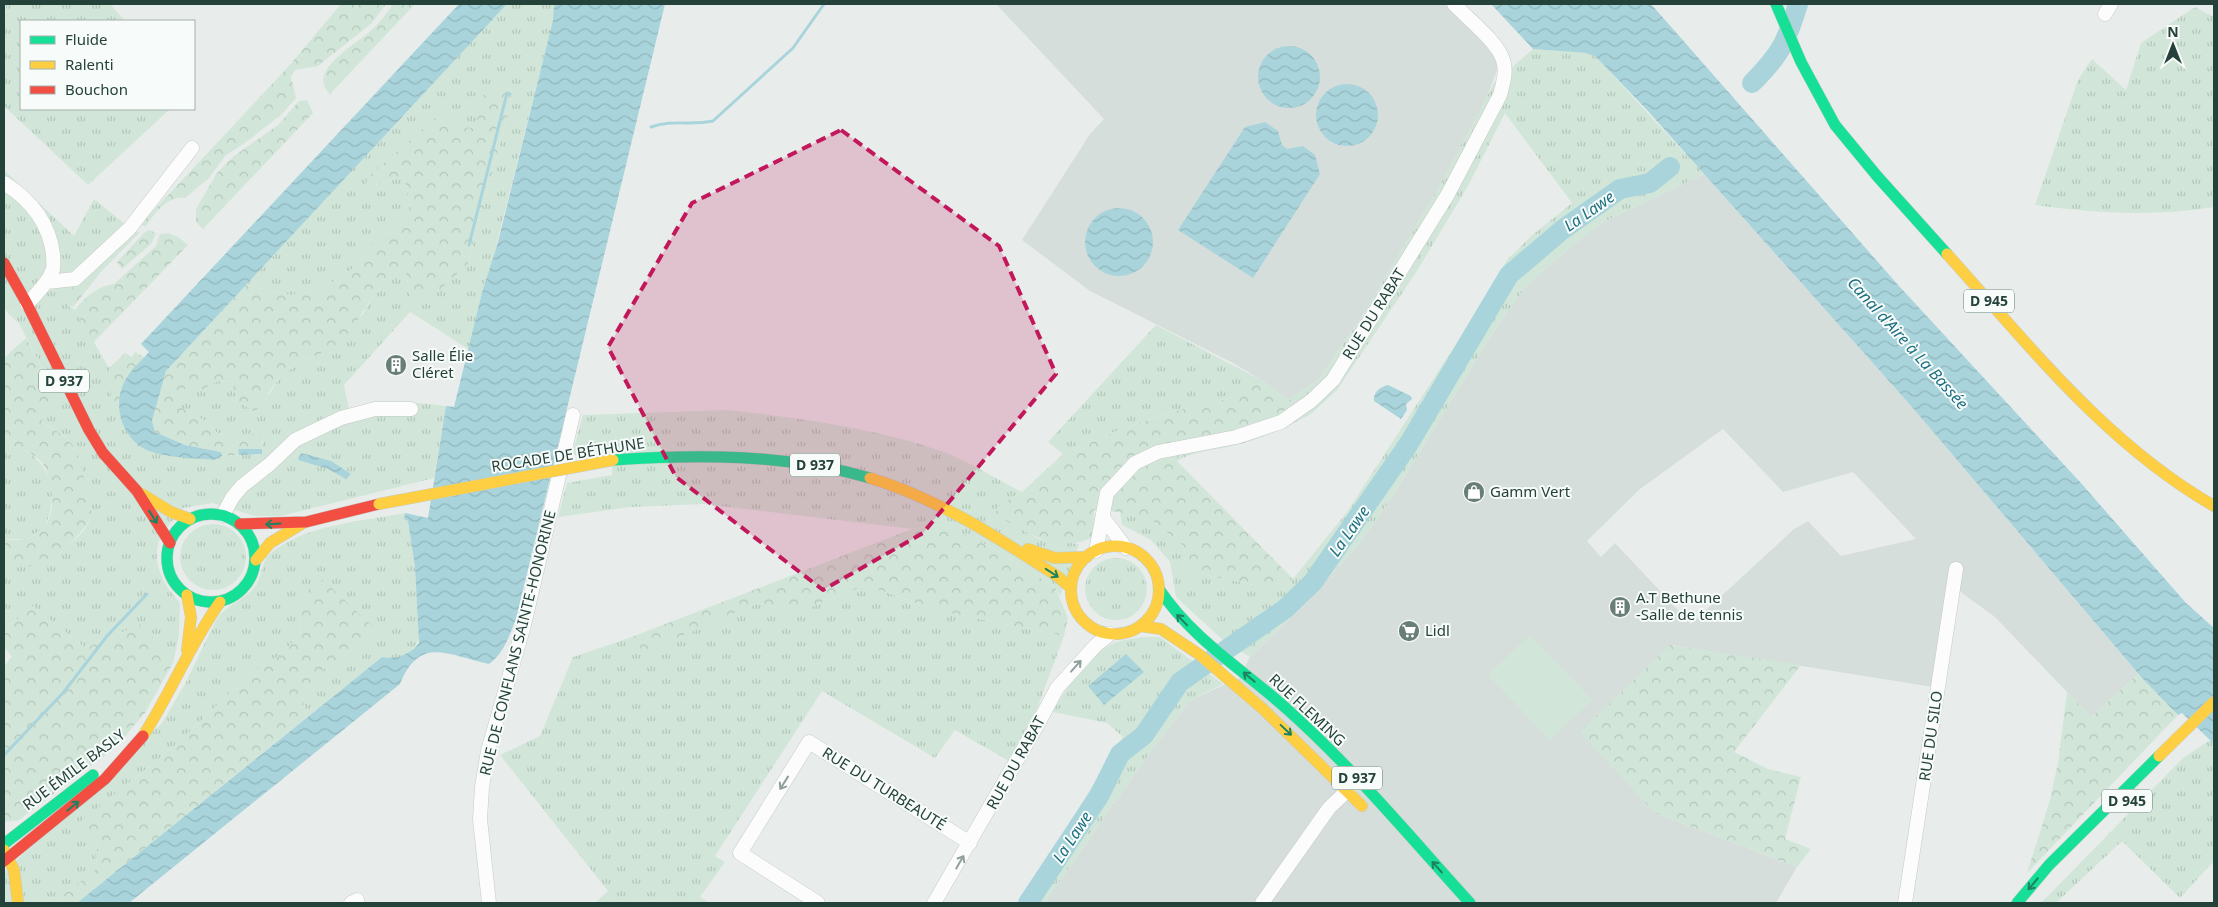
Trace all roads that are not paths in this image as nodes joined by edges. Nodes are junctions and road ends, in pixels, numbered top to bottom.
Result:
1 (1454, 4) edge
2 (1777, 8) edge
3 (192, 148) dead end
4 (4, 182) edge
5 (4, 263) edge
6 (48, 282) junction
7 (27, 304) junction
8 (410, 409) dead end
9 (573, 415) dead end
10 (136, 491) junction
11 (2214, 506) edge
12 (223, 515) junction
13 (1104, 518) junction
14 (190, 519) junction
15 (306, 522) junction
16 (240, 524) junction
17 (1002, 541) junction
18 (170, 543) junction
19 (1126, 548) junction
20 (1091, 554) junction
21 (256, 560) junction
22 (1956, 569) dead end
23 (1071, 588) junction
24 (1159, 589) junction
25 (187, 595) junction
26 (220, 602) junction
27 (1140, 626) junction
28 (1110, 634) junction
29 (184, 666) junction
30 (2214, 702) edge
31 (2214, 713) edge
32 (2196, 726) junction
33 (140, 740) junction
34 (1348, 790) junction
35 (1370, 814) dead end
36 (970, 843) junction
37 (4, 853) edge
38 (1436, 883) dead end
39 (4, 885) edge
40 (18, 900) edge
41 (489, 903) edge
42 (818, 903) edge
43 (934, 903) edge
44 (1262, 903) edge
45 (1455, 903) edge
46 (1470, 903) edge
47 (1905, 903) edge
48 (2017, 903) edge
49 (2030, 903) edge

1 - 13 street, RUE DU RABAT
2 - 11 main road, D 945
3 - 6 street
4 - 6 street
5 - 7 main road, D 937
6 - 7 street
7 - 10 main road, D 937
8 - 12 street
9 - 41 street, RUE DE CONFLANS SAINTE-HONORINE
10 - 14 main road, D 937
10 -> 18 main road, D 937
12 - 14 main road
12 - 16 main road
13 - 19 street
13 - 20 street, RUE DU RABAT
14 - 18 main road
15 -> 16 main road, ROCADE DE BÉTHUNE / D 937
15 - 17 main road, ROCADE DE BÉTHUNE / D 937, bridge
15 - 21 main road, ROCADE DE BÉTHUNE / D 937
16 - 21 main road
17 - 20 main road, ROCADE DE BÉTHUNE / D 937
17 -> 23 main road, ROCADE DE BÉTHUNE / D 937
18 - 25 main road
19 - 20 main road
19 - 24 main road
20 - 23 main road
21 - 26 main road
22 - 47 street, RUE DU SILO
23 - 28 main road
24 - 27 main road
46 -> 24 main road, RUE FLEMING / D 937
25 - 26 main road
25 - 29 main road
26 - 29 main road, RUE ÉMILE BASLY
27 - 28 main road
27 -> 34 main road, RUE FLEMING / D 937
36 -> 28 street, RUE DU RABAT
29 - 33 main road, RUE ÉMILE BASLY
30 - 32 main road, D 945
31 - 32 main road, D 945
32 -> 48 main road, D 945
32 - 49 main road, D 945
33 - 37 main road, RUE ÉMILE BASLY
37 -> 33 main road, RUE ÉMILE BASLY
34 - 35 main road, RUE FLEMING / D 937
34 - 44 street
36 -> 42 street, RUE DU TURBEAUTÉ
43 -> 36 street, RUE DU RABAT
37 - 40 main road
38 - 45 main road
39 - 40 main road

